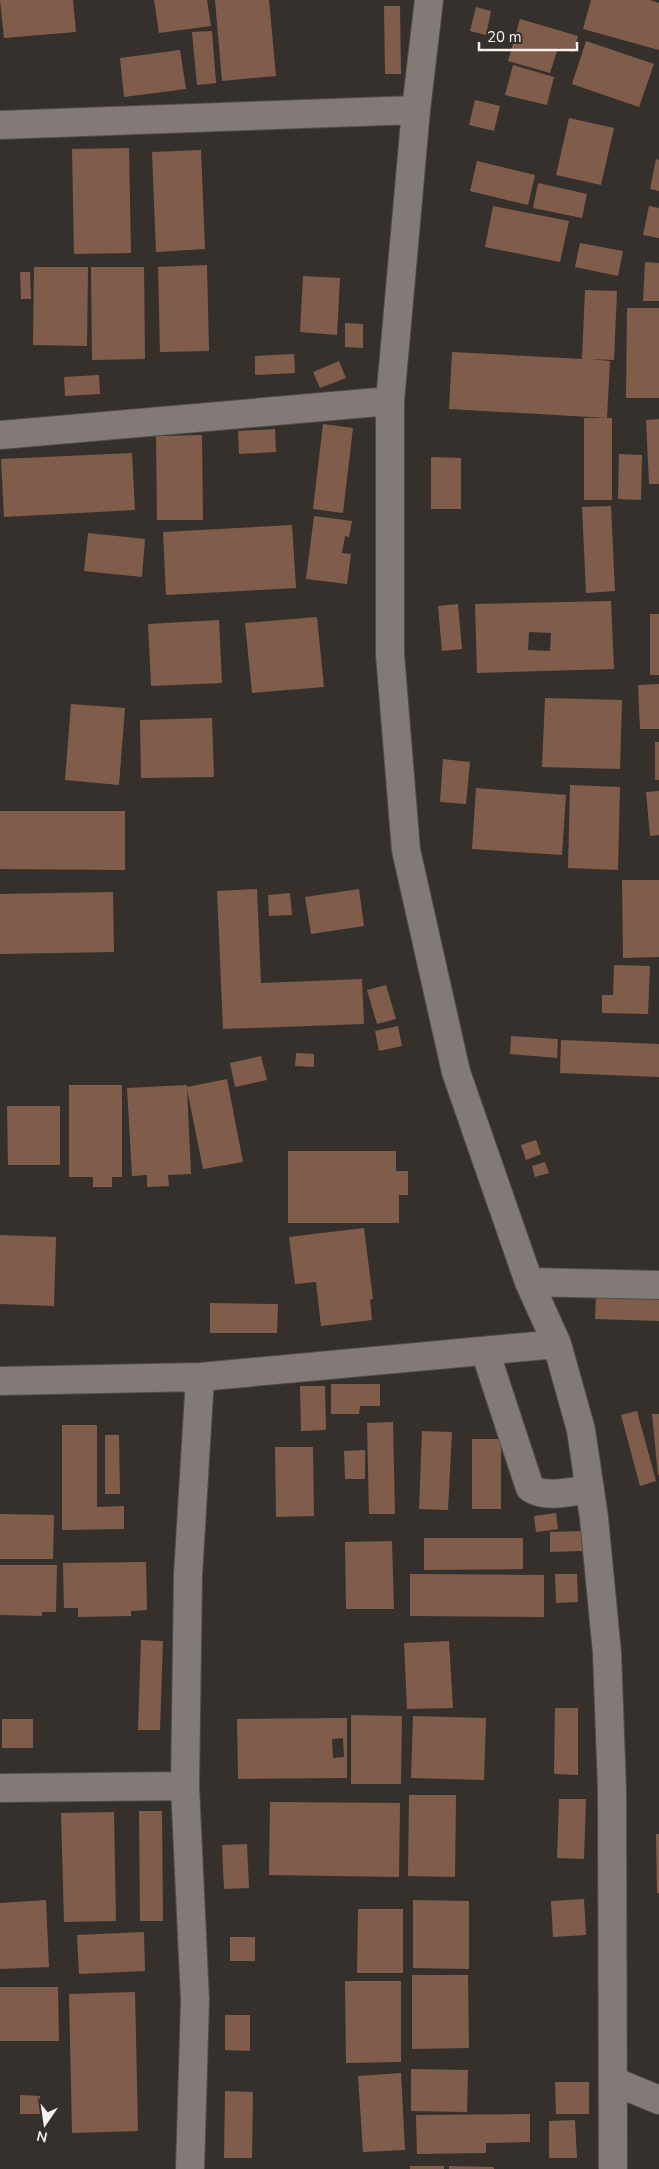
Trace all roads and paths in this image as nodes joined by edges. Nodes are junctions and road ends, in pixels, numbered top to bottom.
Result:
1 (429, 0) edge
2 (416, 110) junction
3 (0, 125) edge
4 (390, 401) junction
5 (0, 435) edge
6 (529, 1282) junction
7 (659, 1285) edge
8 (557, 1344) junction
9 (485, 1351) junction
10 (200, 1377) junction
11 (0, 1380) edge
12 (590, 1489) junction
13 (185, 1786) junction
14 (0, 1788) edge
15 (613, 2081) junction
16 (659, 2100) edge
17 (190, 2169) edge
18 (614, 2169) edge

1 - 2 street
2 - 3 street
2 - 4 street
4 - 5 street
4 - 6 street
6 - 7 street
6 - 8 street
8 - 9 street
8 - 12 street
9 - 10 street
9 - 12 street
10 - 11 street
10 - 13 street
12 - 15 street
13 - 14 street
13 - 17 street
15 - 16 street
15 - 18 street

